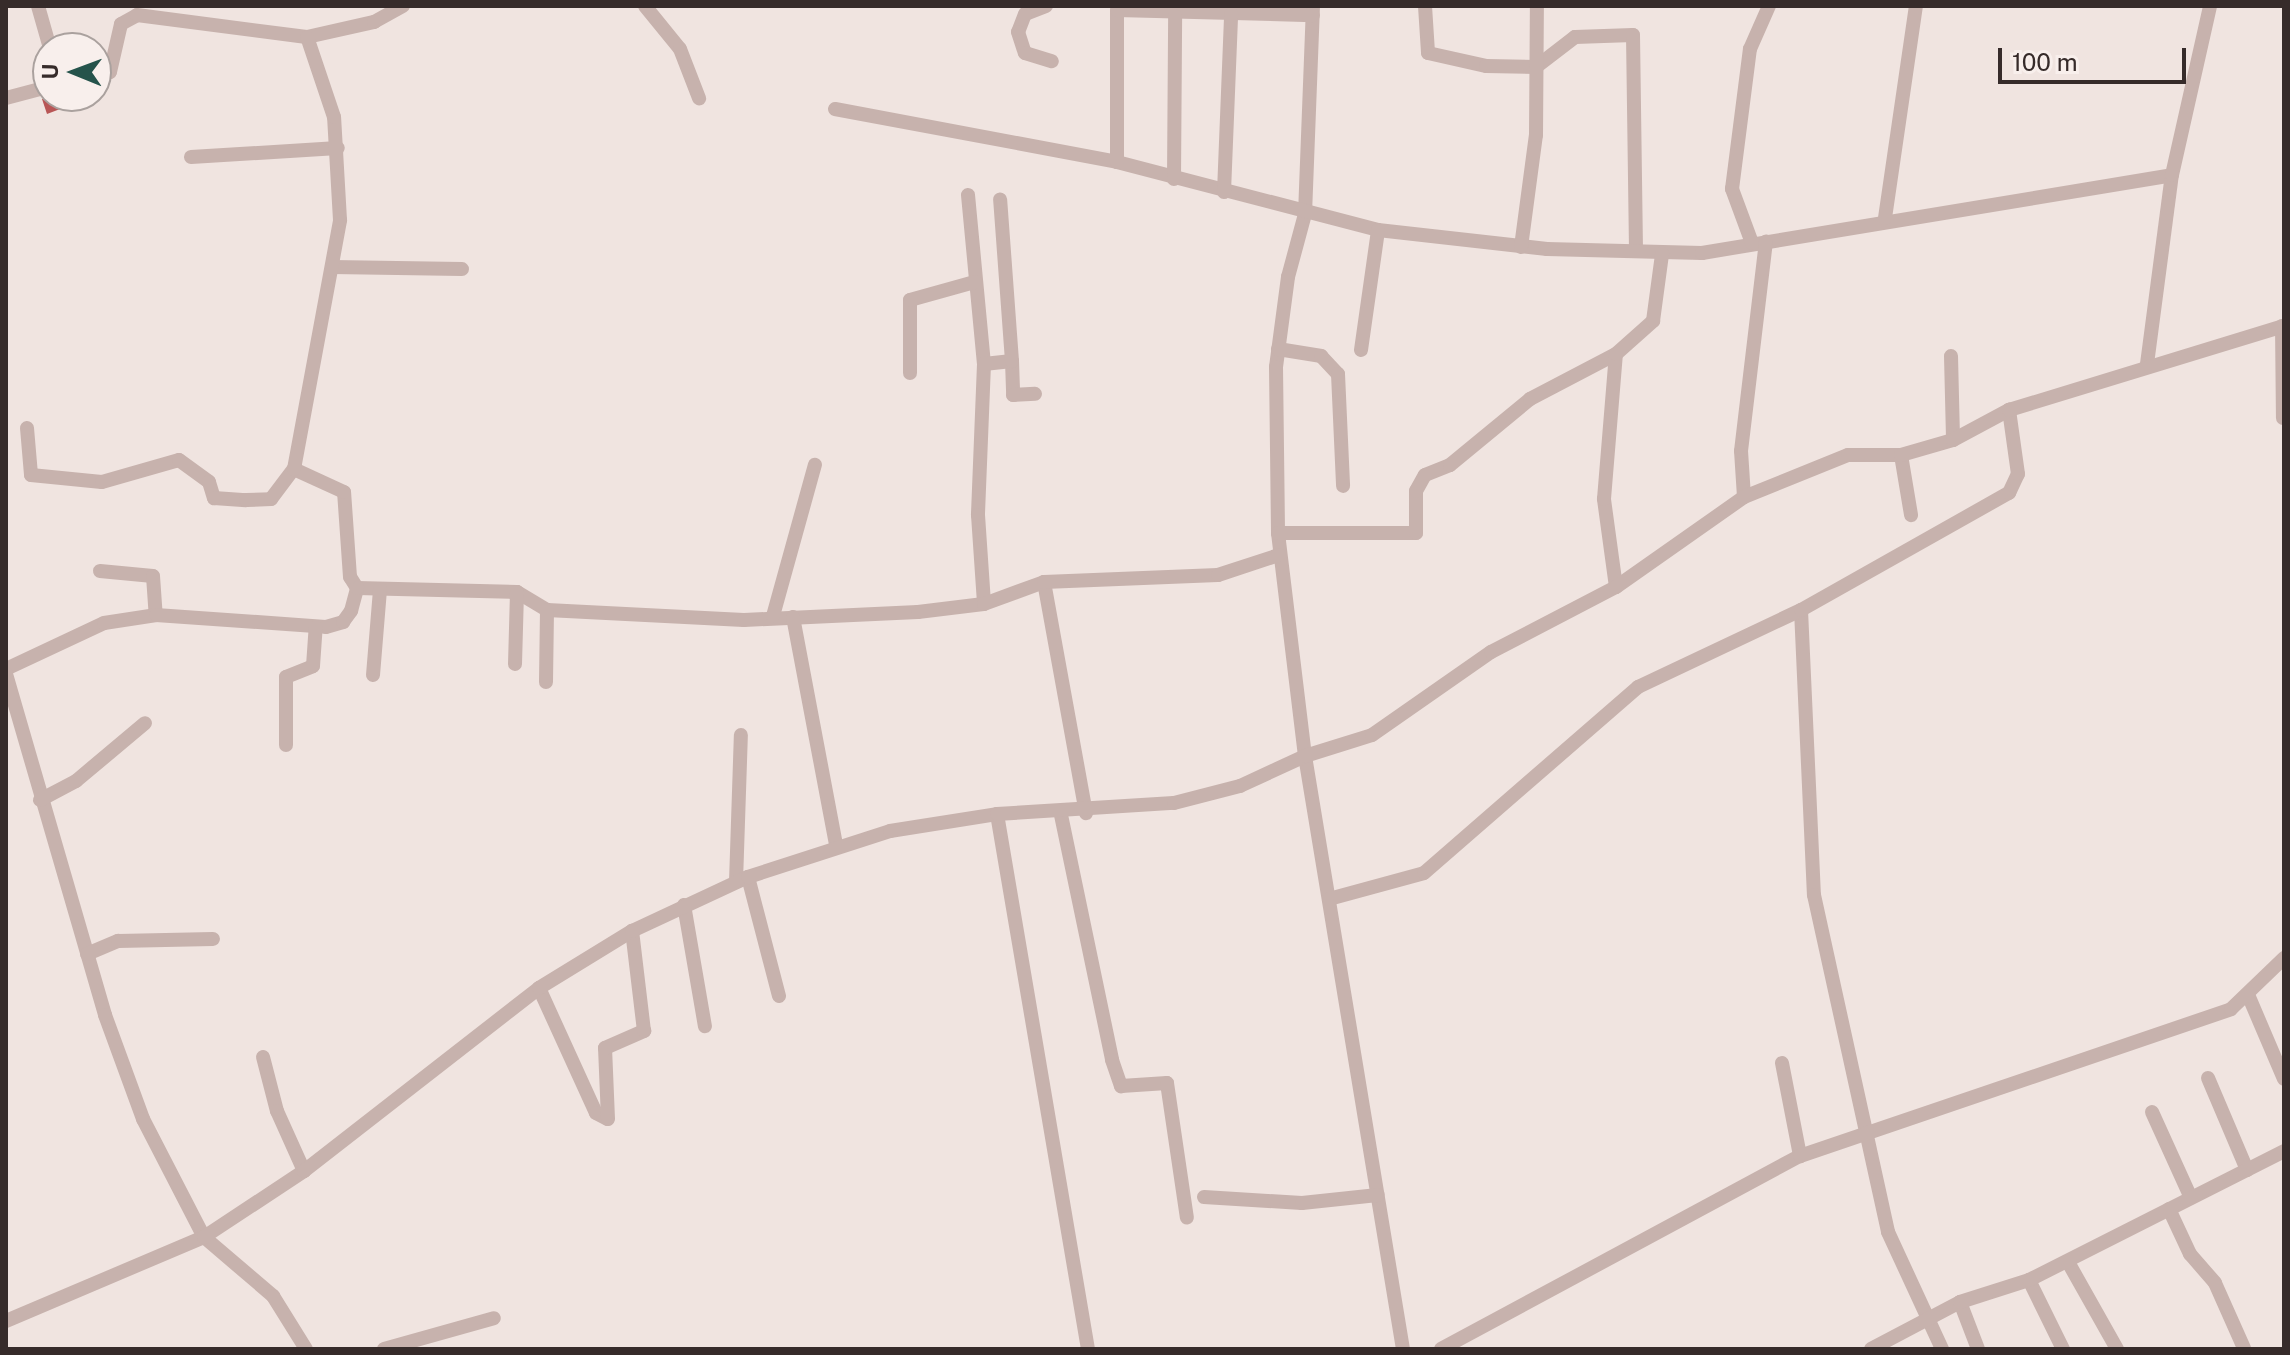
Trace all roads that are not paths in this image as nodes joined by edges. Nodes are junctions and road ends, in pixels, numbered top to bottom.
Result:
1 (38, 6) edge
2 (368, 6) edge
3 (403, 6) edge
4 (645, 6) edge
5 (1046, 6) edge
6 (1425, 6) edge
7 (1537, 6) edge
8 (1769, 6) edge
9 (1916, 6) edge
10 (2210, 6) edge
11 (1112, 8) edge
12 (136, 10) edge
13 (1313, 11) edge
14 (1231, 14) junction
15 (1175, 16) junction
16 (374, 22) junction
17 (45, 32) edge
18 (307, 37) junction
19 (1052, 61) dead end
20 (112, 63) edge
21 (1536, 67) junction
22 (32, 91) edge
23 (6, 98) edge
24 (699, 98) dead end
25 (835, 109) dead end
26 (338, 148) junction
27 (191, 157) dead end
28 (1117, 162) junction
29 (2172, 175) junction
30 (1174, 179) junction
31 (1224, 192) junction
32 (968, 195) dead end
33 (1000, 199) dead end
34 (1305, 214) junction
35 (1885, 218) junction
36 (1378, 230) junction
37 (1759, 242) junction
38 (1521, 247) junction
39 (1636, 251) junction
40 (1662, 254) junction
41 (332, 267) junction
42 (462, 269) dead end
43 (975, 282) junction
44 (2283, 326) edge
45 (1278, 349) junction
46 (1361, 350) dead end
47 (1616, 354) junction
48 (1951, 356) dead end
49 (1012, 361) junction
50 (984, 364) junction
51 (2147, 364) junction
52 (910, 373) dead end
53 (1035, 394) dead end
54 (2009, 410) junction
55 (2283, 418) edge
56 (27, 428) dead end
57 (1953, 440) junction
58 (1901, 455) junction
59 (815, 465) dead end
60 (294, 469) junction
61 (1343, 486) dead end
62 (1744, 497) junction
63 (1911, 515) dead end
64 (1278, 533) junction
65 (1279, 555) junction
66 (100, 571) dead end
67 (1044, 582) junction
68 (1616, 587) junction
69 (357, 588) junction
70 (380, 589) junction
71 (517, 592) junction
72 (984, 604) junction
73 (547, 610) junction
74 (1801, 610) junction
75 (156, 615) junction
76 (773, 616) junction
77 (793, 617) junction
78 (316, 627) junction
79 (515, 664) dead end
80 (6, 672) edge
81 (373, 675) dead end
82 (546, 682) dead end
83 (145, 723) dead end
84 (741, 735) dead end
85 (286, 745) dead end
86 (1305, 756) junction
87 (40, 800) junction
88 (1086, 813) junction
89 (997, 814) junction
90 (1061, 815) junction
91 (836, 844) junction
92 (742, 879) junction
93 (1329, 899) junction
94 (684, 905) junction
95 (632, 931) junction
96 (213, 939) dead end
97 (87, 954) junction
98 (2284, 958) edge
99 (539, 988) junction
100 (779, 996) dead end
101 (2249, 997) junction
102 (705, 1026) dead end
103 (263, 1057) dead end
104 (1782, 1063) dead end
105 (2208, 1078) dead end
106 (2284, 1079) edge
107 (2152, 1112) dead end
108 (1867, 1131) junction
109 (2284, 1151) edge
110 (1800, 1156) junction
111 (2247, 1170) junction
112 (304, 1171) junction
113 (1378, 1195) junction
114 (1204, 1197) dead end
115 (2191, 1198) junction
116 (2169, 1209) junction
117 (1187, 1218) dead end
118 (204, 1237) junction
119 (2068, 1262) junction
120 (2029, 1280) junction
121 (1960, 1302) junction
122 (494, 1318) dead end
123 (1927, 1318) junction
124 (6, 1321) edge
125 (2244, 1348) edge
126 (306, 1349) edge
127 (384, 1349) edge
128 (1088, 1349) edge
129 (1403, 1349) edge
130 (1441, 1349) edge
131 (1871, 1349) edge
132 (1942, 1349) edge
133 (1978, 1349) edge
134 (2063, 1349) edge
135 (2117, 1349) edge

1 - 17 street
2 - 16 street
3 - 16 street
4 - 24 street
5 - 19 street
6 - 21 street
7 - 21 street
8 - 37 street
9 - 35 street
10 - 29 street
11 - 15 street
11 - 28 street
12 - 18 street
12 - 20 street
13 - 14 street
13 - 34 street
14 - 15 street
14 - 31 street
15 - 30 street
16 - 18 street
18 - 26 street
21 - 38 street
21 - 39 street
22 - 23 street
25 - 28 street
26 - 27 street
26 - 41 street
28 - 30 street
29 - 35 street
29 - 51 street
30 - 31 street
31 - 34 street
32 - 43 street
33 - 49 street
34 - 36 street
34 - 45 street
35 - 37 street
36 - 38 street
36 - 46 street
37 - 40 street
37 - 62 street
38 - 39 street
39 - 40 street
40 - 47 street
41 - 42 street
41 - 60 street
43 - 50 street
43 - 52 street
44 - 51 street
44 - 55 street
45 - 61 street
45 - 64 street
47 - 64 street
47 - 68 street
48 - 57 street
49 - 50 street
49 - 53 street
50 - 72 street
51 - 54 street
54 - 57 street
54 - 74 street
56 - 60 street
57 - 58 street
58 - 62 street
58 - 63 street
59 - 76 street
60 - 69 street
62 - 68 street
64 - 65 street
65 - 67 street
65 - 86 street
66 - 75 street
67 - 72 street
67 - 88 street
68 - 86 street
69 - 70 street
69 - 78 street
70 - 71 street
70 - 81 street
71 - 73 street
71 - 79 street
72 - 77 street
73 - 76 street
73 - 82 street
74 - 93 street
74 - 108 street
75 - 78 street
75 - 80 street
76 - 77 street
77 - 91 street
78 - 85 street
80 - 87 street
83 - 87 street
84 - 92 street
86 - 88 street
86 - 93 street
87 - 97 street
88 - 90 street
89 - 90 street
89 - 91 street
89 - 128 street
90 - 117 street
91 - 92 street
92 - 94 street
92 - 100 street
93 - 113 street
94 - 95 street
94 - 102 street
95 - 99 street
95 - 99 street
96 - 97 street
97 - 118 street
98 - 101 street
99 - 112 street
101 - 106 street
101 - 108 street
103 - 112 street
104 - 110 street
105 - 111 street
107 - 115 street
108 - 110 street
108 - 123 street
109 - 111 street
110 - 130 street
111 - 115 street
112 - 118 street
113 - 114 street
113 - 129 street
115 - 116 street
116 - 119 street
116 - 125 street
118 - 124 street
118 - 126 street
119 - 120 street
119 - 135 street
120 - 121 street
120 - 134 street
121 - 123 street
121 - 133 street
122 - 127 street
123 - 131 street
123 - 132 street

